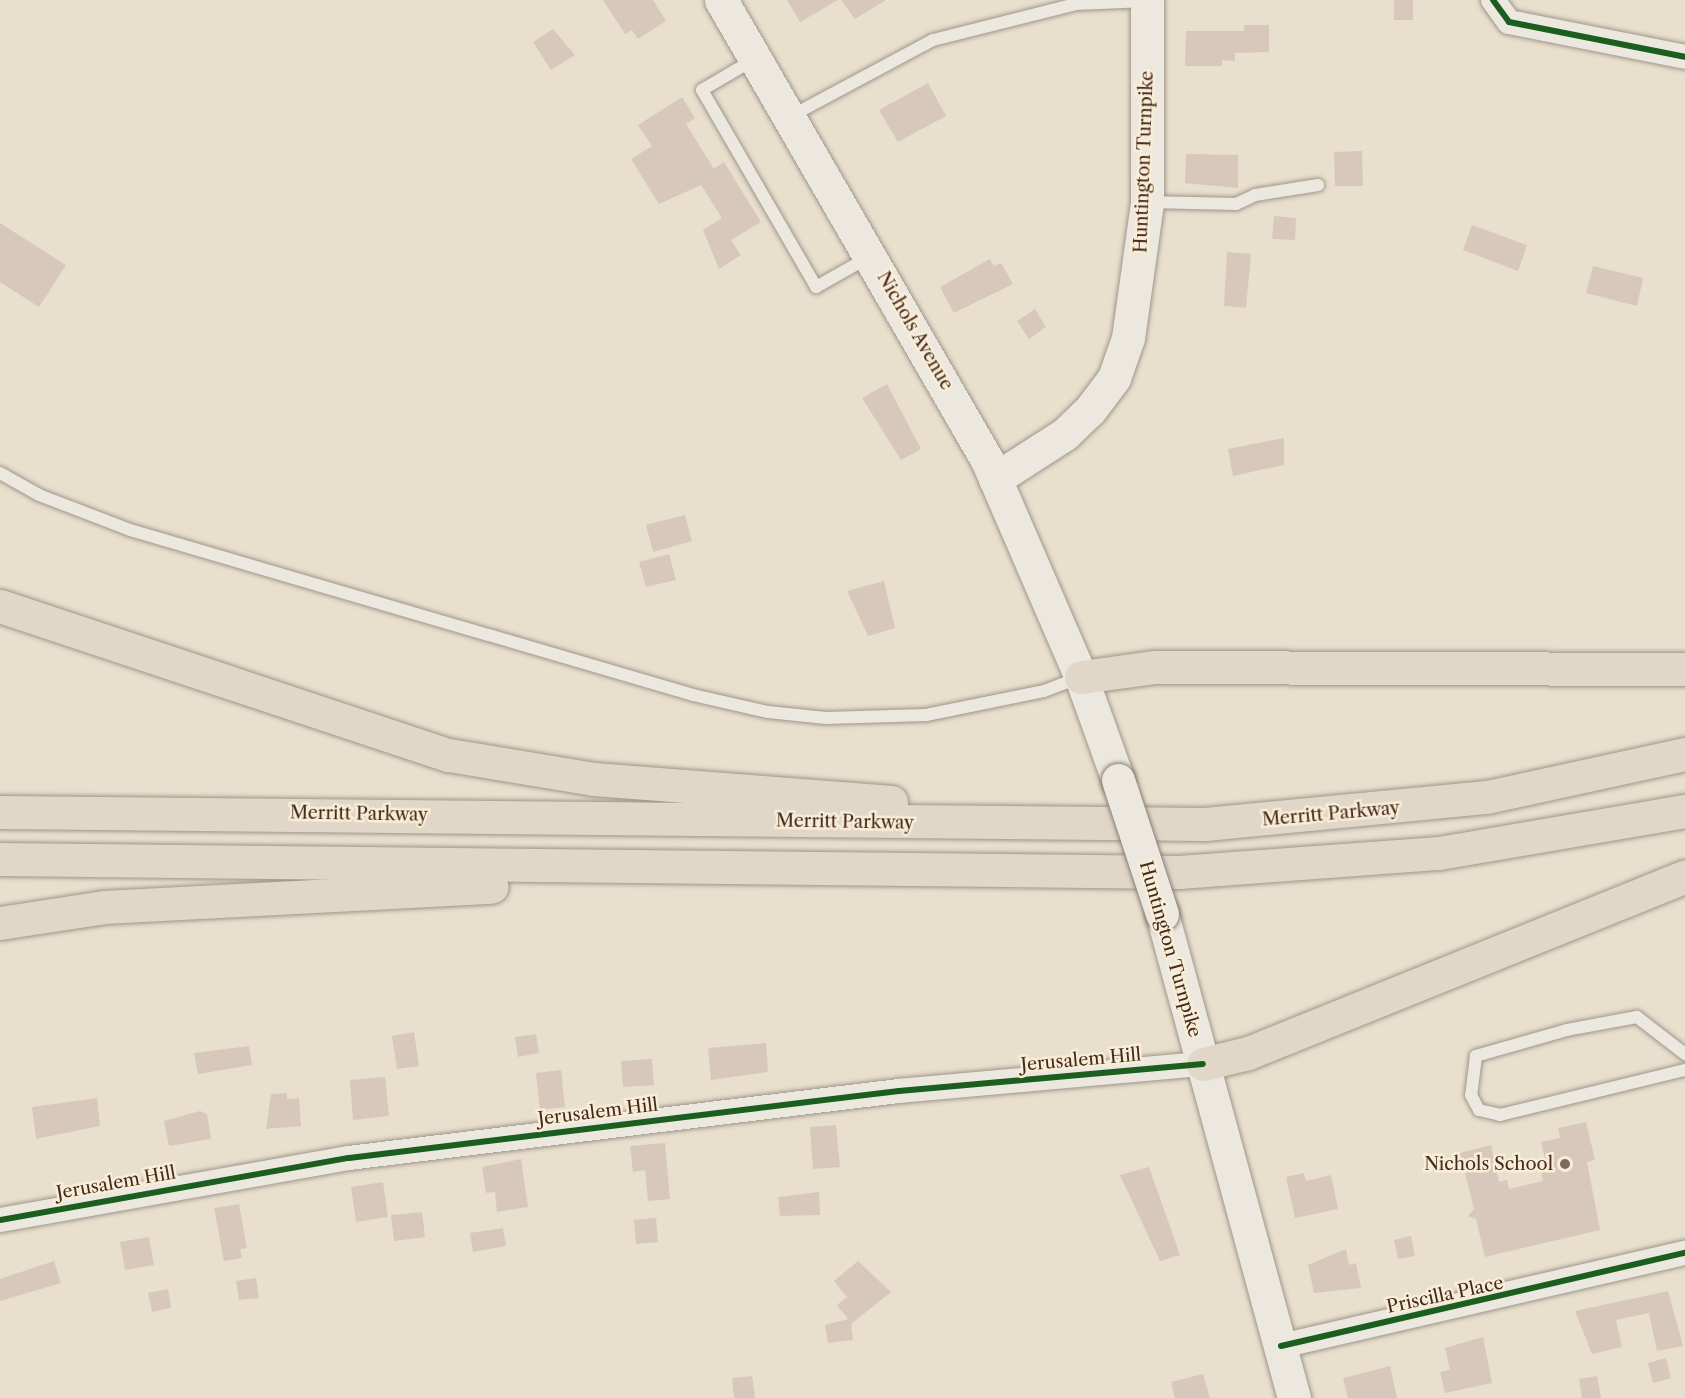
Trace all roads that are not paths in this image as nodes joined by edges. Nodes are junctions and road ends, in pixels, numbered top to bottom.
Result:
1 (721, 0) edge
2 (1147, 0) edge
3 (1493, 0) edge
4 (1685, 57) edge
5 (757, 58) junction
6 (790, 117) junction
7 (1318, 185) dead end
8 (1147, 202) junction
9 (873, 256) junction
10 (0, 473) edge
11 (995, 479) junction
12 (0, 606) edge
13 (1685, 669) edge
14 (1081, 677) junction
15 (1685, 754) edge
16 (1685, 811) edge
17 (0, 812) edge
18 (1007, 824) junction
19 (0, 858) edge
20 (904, 870) junction
21 (1685, 876) edge
22 (0, 923) edge
23 (1685, 1054) edge
24 (1203, 1064) junction
25 (1685, 1070) edge
26 (0, 1220) edge
27 (1685, 1253) edge
28 (1281, 1346) junction
29 (1294, 1398) edge

1 - 5 main road, Nichols Avenue
2 - 6 lane
2 - 8 main road, Huntington Turnpike
3 - 4 street
5 - 6 main road, Nichols Avenue
5 - 9 lane
6 - 9 main road, Nichols Avenue
7 - 8 lane
8 - 11 main road, Huntington Turnpike
9 - 11 main road, Nichols Avenue
10 - 14 lane
11 - 14 main road, Nichols Avenue
12 - 18 highway
13 - 14 highway
14 - 24 main road, Huntington Turnpike, bridge
15 - 18 highway, Merritt Parkway
16 - 20 highway
17 - 18 highway, Merritt Parkway
19 - 20 highway
20 - 22 highway
21 - 24 highway
23 - 25 lane
24 - 26 street, Jerusalem Hill
24 - 28 main road, Huntington Turnpike
27 - 28 street, Priscilla Place
28 - 29 main road, Huntington Turnpike

